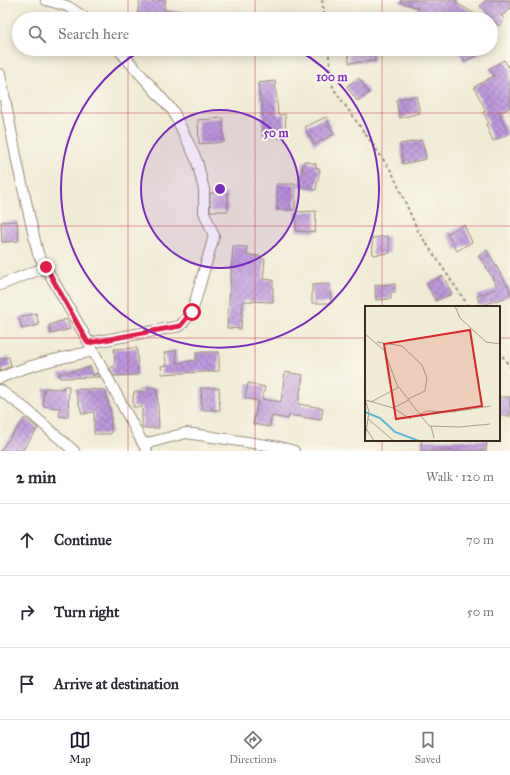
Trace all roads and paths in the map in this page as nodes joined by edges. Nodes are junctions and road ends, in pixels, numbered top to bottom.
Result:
1 (46, 0) edge
2 (322, 0) edge
3 (76, 12) edge
4 (324, 12) edge
5 (124, 56) edge
6 (329, 56) edge
7 (0, 74) edge
8 (46, 267) junction
9 (0, 285) edge
10 (468, 306) edge
11 (91, 347) junction
12 (500, 352) edge
13 (510, 367) edge
14 (0, 378) edge
15 (0, 390) edge
16 (146, 448) edge
17 (74, 451) edge
18 (294, 451) edge

1 - 3 street
2 - 4 path
5 - 11 street
6 - 10 path
7 - 8 street
8 - 9 street
8 - 11 street
11 - 14 street
11 - 16 street
12 - 13 path
15 - 17 street
16 - 18 street

